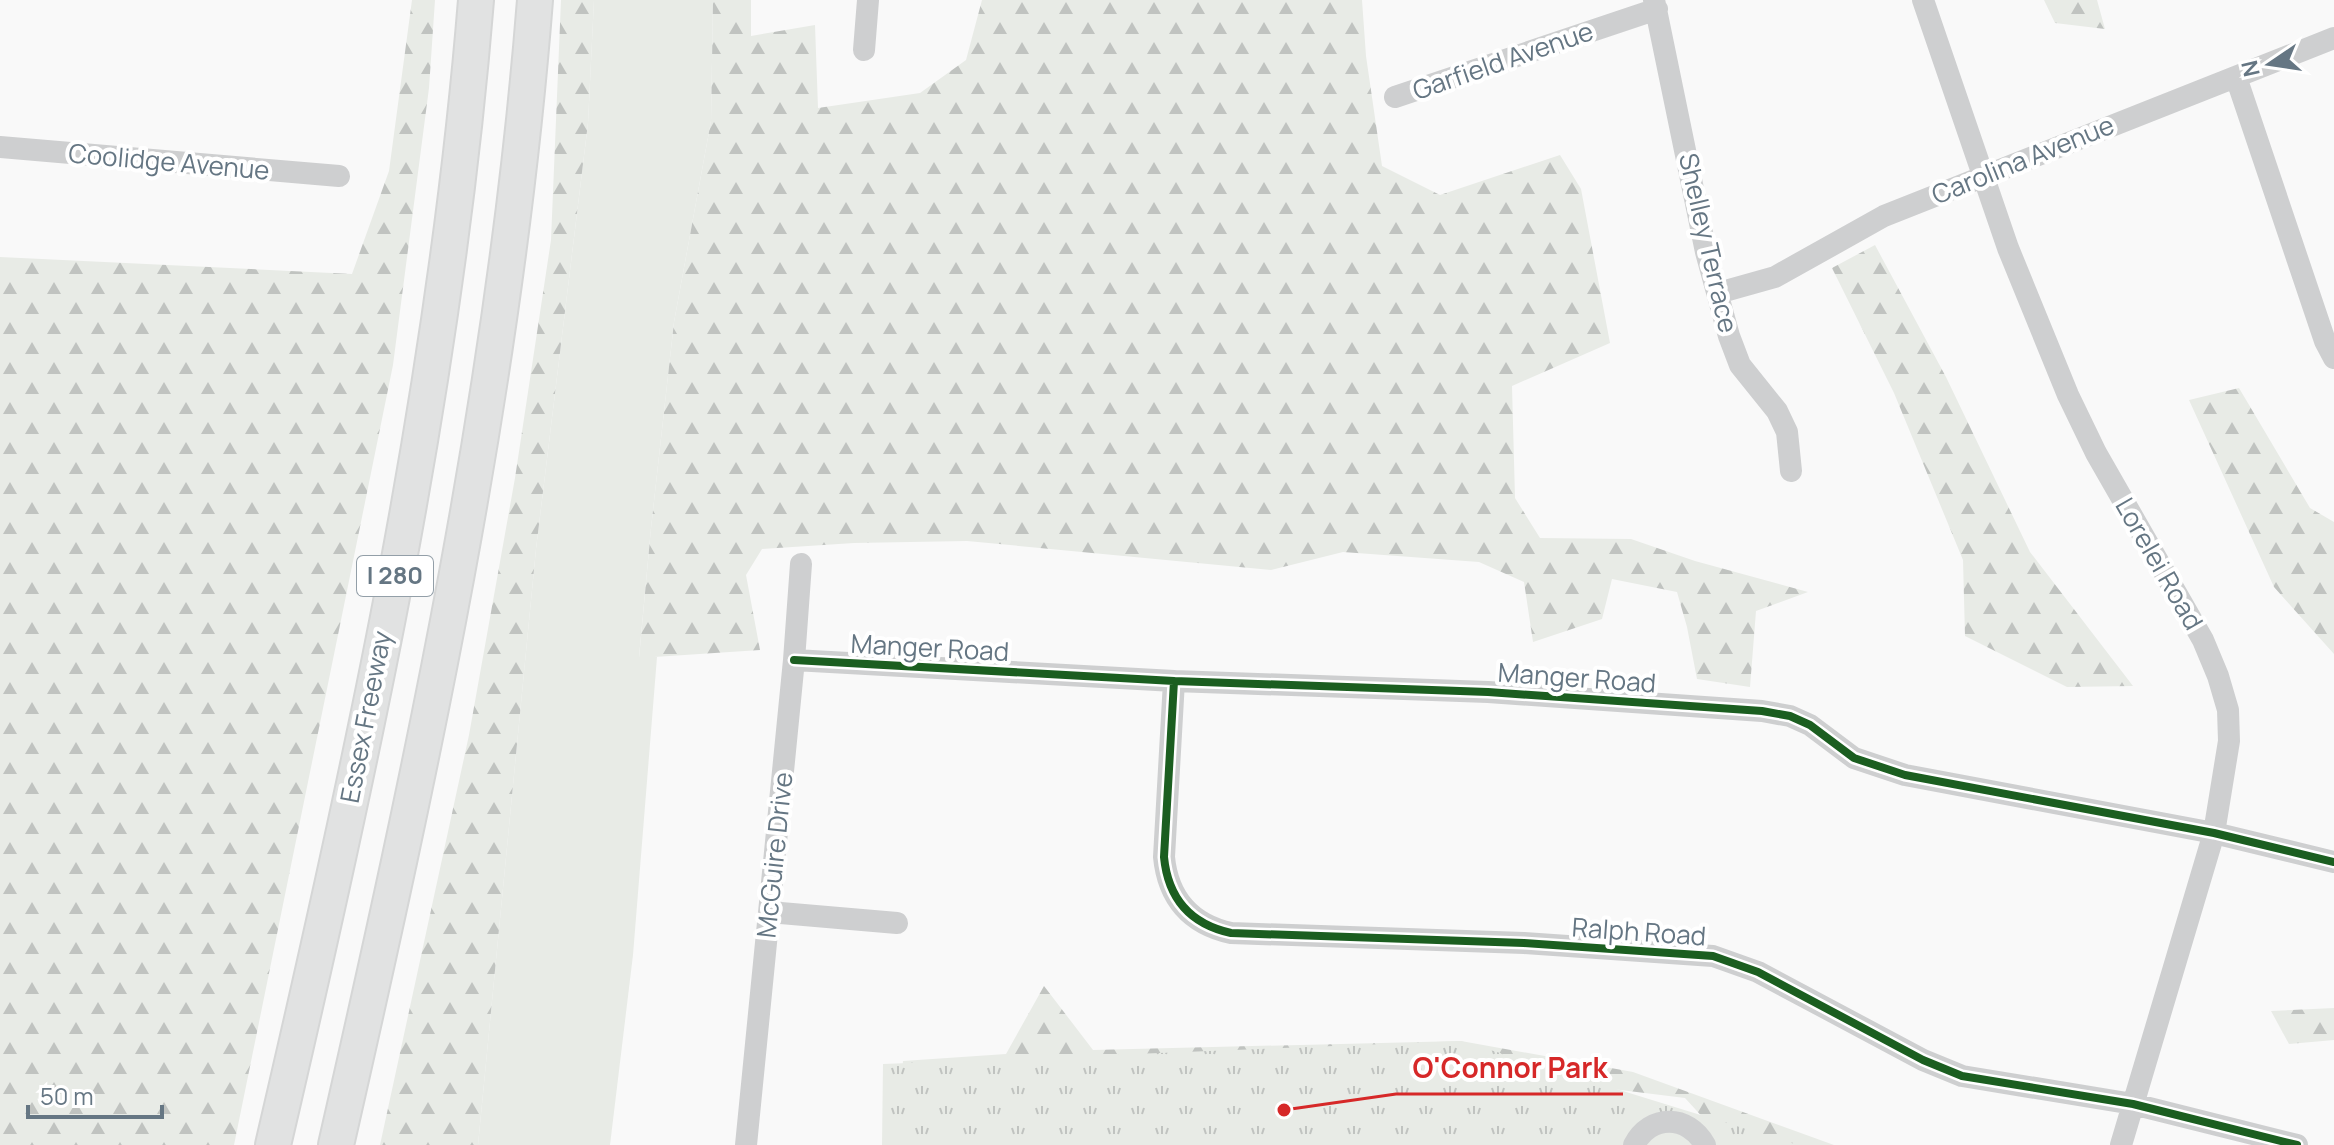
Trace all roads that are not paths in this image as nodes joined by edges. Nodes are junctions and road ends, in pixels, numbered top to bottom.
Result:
1 (476, 0) edge
2 (535, 0) edge
3 (868, 0) edge
4 (1923, 0) edge
5 (1656, 4) edge
6 (2334, 38) edge
7 (864, 50) dead end
8 (2236, 77) junction
9 (1395, 97) dead end
10 (0, 147) edge
11 (339, 176) dead end
12 (1983, 176) junction
13 (1718, 293) junction
14 (2334, 358) edge
15 (1791, 471) dead end
16 (801, 564) dead end
17 (794, 660) junction
18 (1174, 681) junction
19 (2214, 833) junction
20 (2334, 862) edge
21 (769, 912) junction
22 (897, 923) dead end
23 (2133, 1104) junction
24 (273, 1145) edge
25 (336, 1145) edge
26 (746, 1145) edge
27 (1634, 1145) edge
28 (1705, 1145) edge
29 (2121, 1145) edge
30 (2297, 1145) edge

1 - 24 highway, Essex Freeway / I 280
2 - 25 highway, I 280
3 - 7 street
4 - 12 street, Lorelei Road
5 - 9 street, Garfield Avenue
5 - 13 street, Shelley Terrace
6 - 8 street, Carolina Avenue
8 - 12 street, Carolina Avenue
8 - 14 street
10 - 11 street, Coolidge Avenue
12 - 13 street, Carolina Avenue
12 - 19 street, Lorelei Road
13 - 15 street, Shelley Terrace
16 - 17 street, McGuire Drive
17 - 18 street, Manger Road
17 - 21 street, McGuire Drive
18 - 19 street, Manger Road
18 - 23 street, Ralph Road
19 - 20 street, Manger Road
19 - 23 street, Lorelei Road
21 - 22 street
21 - 26 street, McGuire Drive
23 - 29 street, Lorelei Road
23 - 30 street, Ralph Road
27 - 28 street

